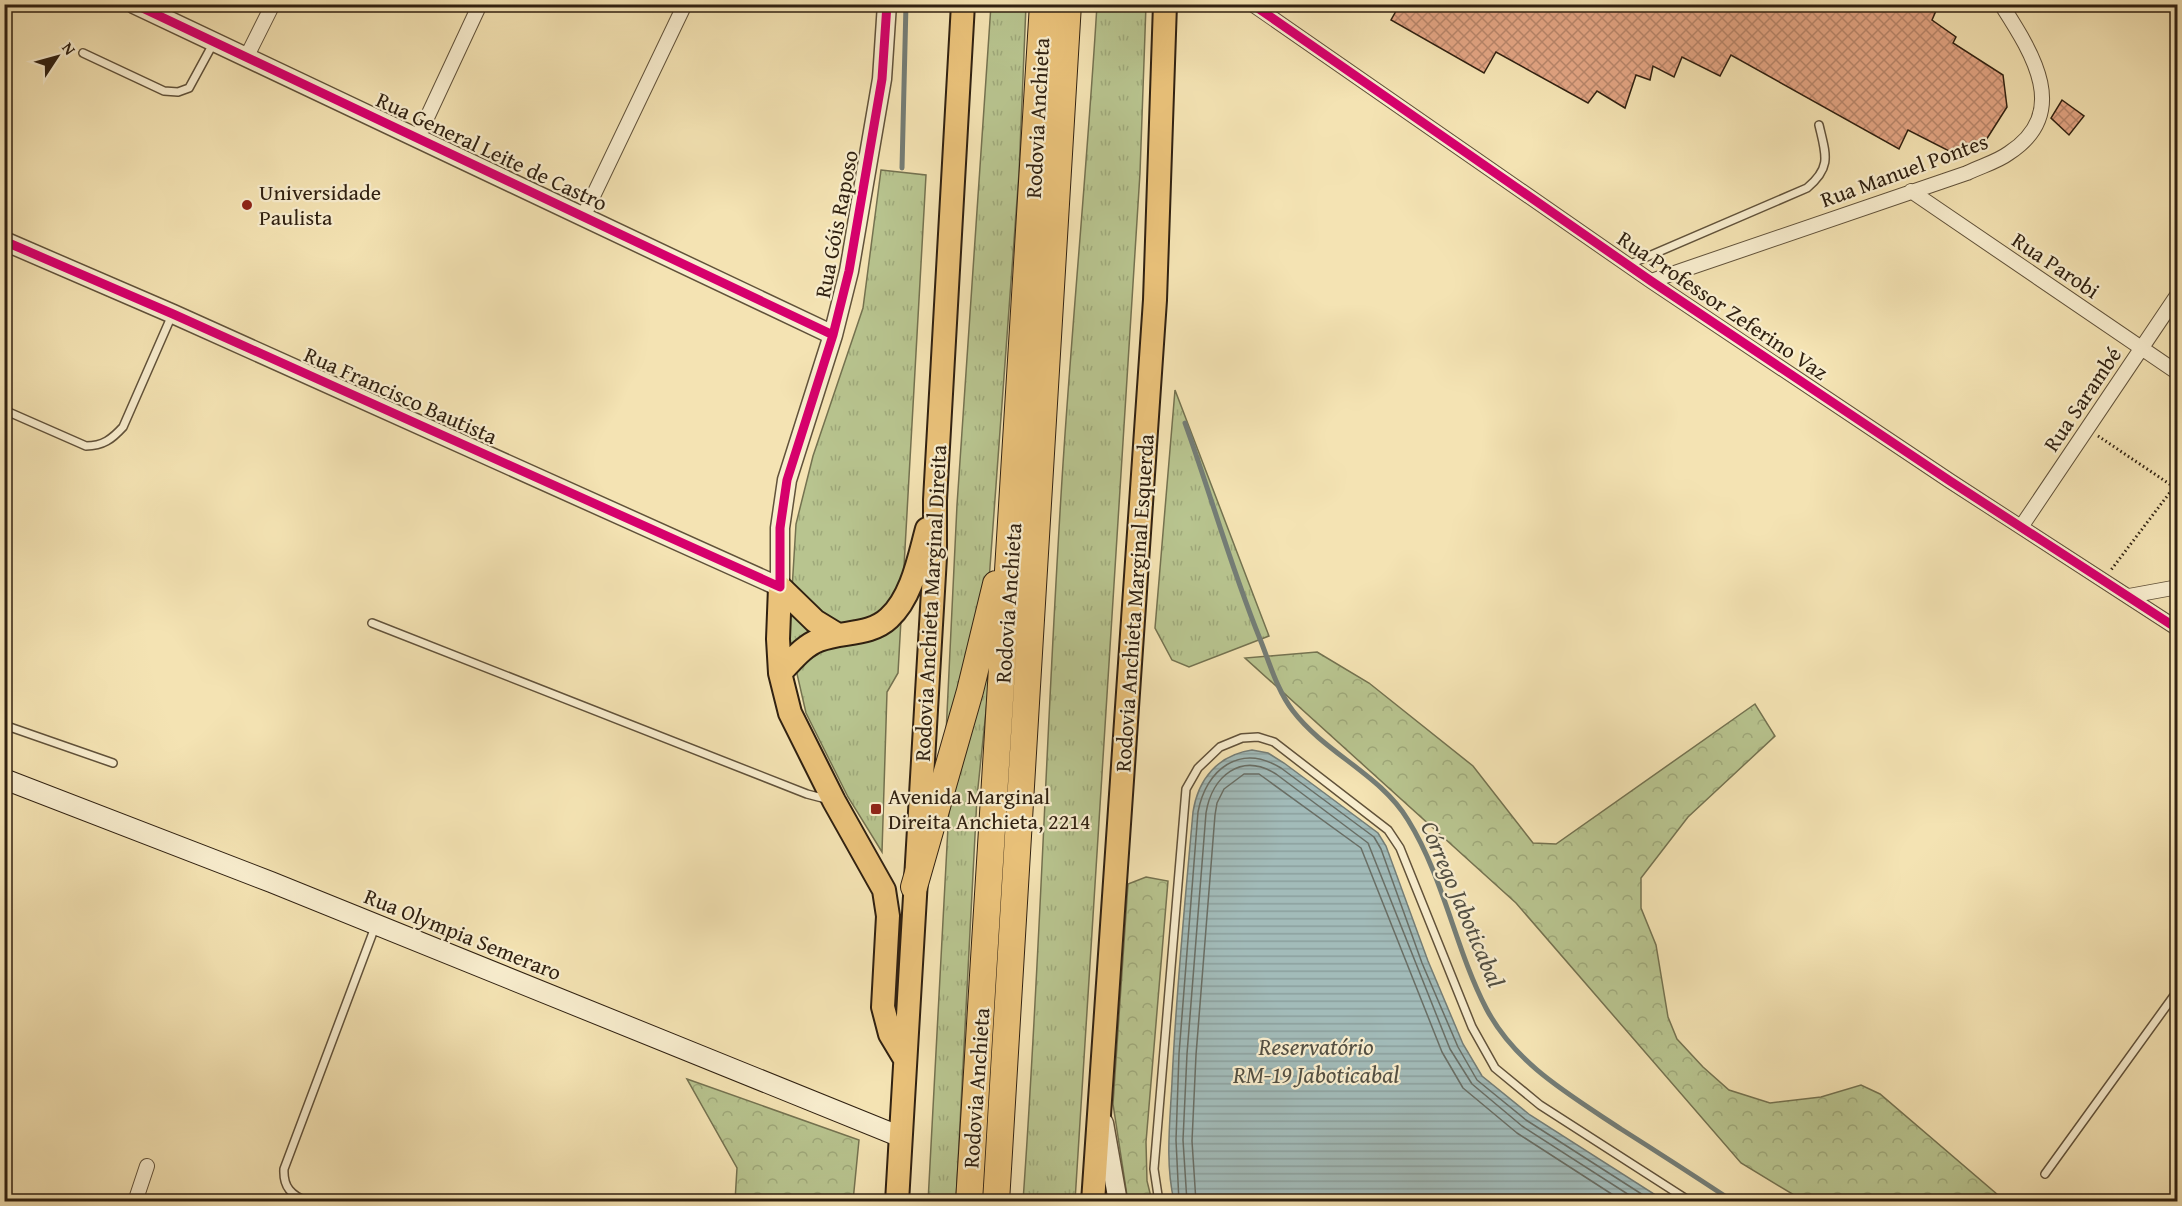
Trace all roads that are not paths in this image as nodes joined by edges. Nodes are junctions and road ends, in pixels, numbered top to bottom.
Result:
1 (134, 4) edge
2 (273, 4) edge
3 (480, 4) edge
4 (685, 4) edge
5 (887, 4) edge
6 (963, 4) edge
7 (1043, 4) edge
8 (1068, 4) edge
9 (1165, 4) edge
10 (1252, 4) edge
11 (2001, 4) edge
12 (214, 42) junction
13 (82, 53) dead end
14 (247, 56) junction
15 (1819, 125) dead end
16 (418, 137) junction
17 (1911, 191) junction
18 (584, 215) junction
19 (4, 241) edge
20 (1628, 265) junction
21 (1652, 281) junction
22 (2178, 294) edge
23 (173, 314) junction
24 (833, 335) junction
25 (2141, 348) junction
26 (2178, 373) edge
27 (4, 410) edge
28 (1015, 492) junction
29 (935, 500) junction
30 (2021, 527) junction
31 (780, 587) junction
32 (2178, 587) edge
33 (2129, 596) junction
34 (372, 624) dead end
35 (2178, 629) edge
36 (838, 635) junction
37 (780, 673) junction
38 (4, 725) edge
39 (114, 763) dead end
40 (4, 779) edge
41 (834, 801) junction
42 (914, 887) junction
43 (376, 924) junction
44 (2178, 990) edge
45 (905, 1059) junction
46 (1100, 1096) junction
47 (901, 1137) junction
48 (147, 1166) dead end
49 (2045, 1174) dead end
50 (135, 1202) edge
51 (308, 1202) edge
52 (897, 1202) edge
53 (969, 1202) edge
54 (996, 1202) edge
55 (1093, 1202) edge
56 (1118, 1202) edge
57 (1159, 1202) edge
58 (1691, 1202) edge

1 - 12 street, Rua General Leite de Castro
2 - 14 street
3 - 16 street
4 - 18 street
5 - 24 street, Rua Góis Raposo
6 - 29 highway, Rodovia Anchieta Marginal Direita
7 - 28 highway, Rodovia Anchieta
8 - 54 highway, Rodovia Anchieta
9 - 46 highway, Rodovia Anchieta Marginal Esquerda
10 - 20 street, Rua Professor Zeferino Vaz
11 - 17 street, Rua Manuel Pontes
12 - 13 lane
12 - 14 street, Rua General Leite de Castro
14 - 16 street, Rua General Leite de Castro
15 - 20 lane
16 - 18 street, Rua General Leite de Castro
17 - 21 street, Rua Manuel Pontes
17 - 25 street, Rua Parobi
18 - 24 street, Rua General Leite de Castro
19 - 23 street, Rua Francisco Bautista
20 - 21 street, Rua Professor Zeferino Vaz
21 - 30 street, Rua Professor Zeferino Vaz
22 - 25 street, Rua Sarambé
23 - 27 lane
23 - 31 street, Rua Francisco Bautista
24 - 31 street, Rua Góis Raposo
25 - 26 street, Rua Parobi
25 - 30 street, Rua Sarambé
28 - 42 highway
28 - 53 highway, Rodovia Anchieta
29 - 36 highway
29 - 42 highway, Rodovia Anchieta Marginal Direita
30 - 33 street, Rua Professor Zeferino Vaz
31 - 36 highway
31 - 37 highway
32 - 33 street
33 - 35 street, Rua Professor Zeferino Vaz
34 - 41 lane
36 - 37 highway
37 - 41 highway
38 - 39 lane
40 - 43 main road, Rua Olympia Semeraro
41 - 45 highway
42 - 45 highway, Rodovia Anchieta Marginal Direita
43 - 47 main road, Rua Olympia Semeraro
43 - 51 lane
44 - 49 lane
45 - 47 highway, Rodovia Anchieta Marginal Direita
46 - 55 highway, Rodovia Anchieta Marginal Esquerda
46 - 56 street
47 - 52 highway, Rodovia Anchieta Marginal Direita
48 - 50 street
57 - 58 lane

